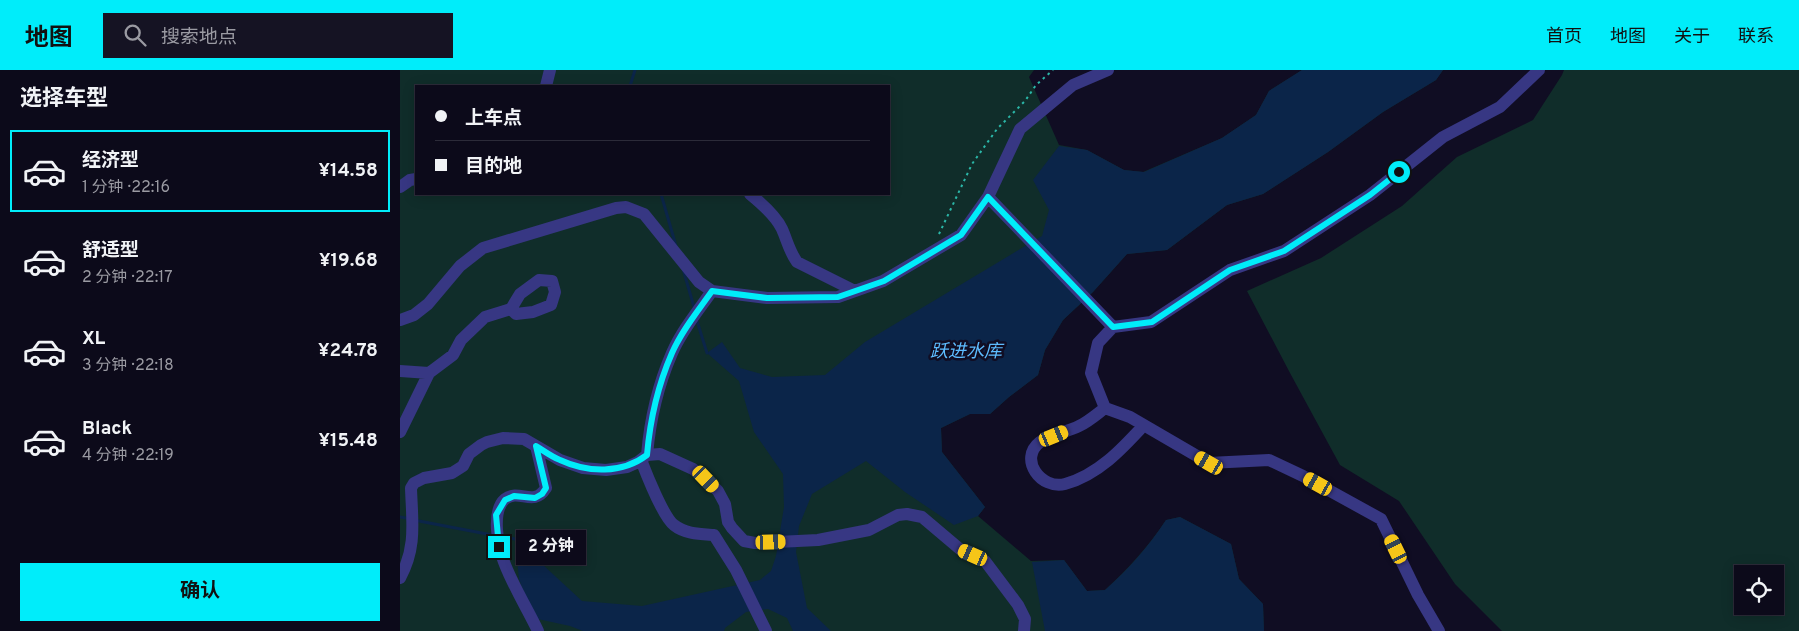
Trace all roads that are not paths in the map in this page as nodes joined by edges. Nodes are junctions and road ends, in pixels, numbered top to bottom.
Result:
1 (550, 70) edge
2 (1086, 70) edge
3 (1108, 70) edge
4 (1539, 70) edge
5 (546, 85) edge
6 (1074, 85) junction
7 (415, 179) edge
8 (400, 187) edge
9 (751, 195) edge
10 (988, 197) junction
11 (712, 291) junction
12 (855, 291) junction
13 (511, 309) dead end
14 (400, 320) edge
15 (1113, 327) junction
16 (400, 372) edge
17 (429, 373) junction
18 (1105, 408) junction
19 (1144, 425) junction
20 (400, 432) edge
21 (536, 446) junction
22 (644, 457) junction
23 (402, 569) edge
24 (765, 628) edge
25 (538, 631) edge
26 (1024, 631) edge
27 (1439, 631) edge

1 - 5 street
2 - 6 street
3 - 6 street
4 - 15 street
6 - 10 street
7 - 8 street
9 - 12 street
10 - 12 street
10 - 15 street
11 - 12 street
11 - 14 street
11 - 22 street
13 - 17 street
15 - 18 street
16 - 17 street
17 - 20 street
18 - 19 street
18 - 19 street
19 - 27 street
21 - 22 street
21 - 23 street
21 - 25 street
22 - 24 street
22 - 26 street

